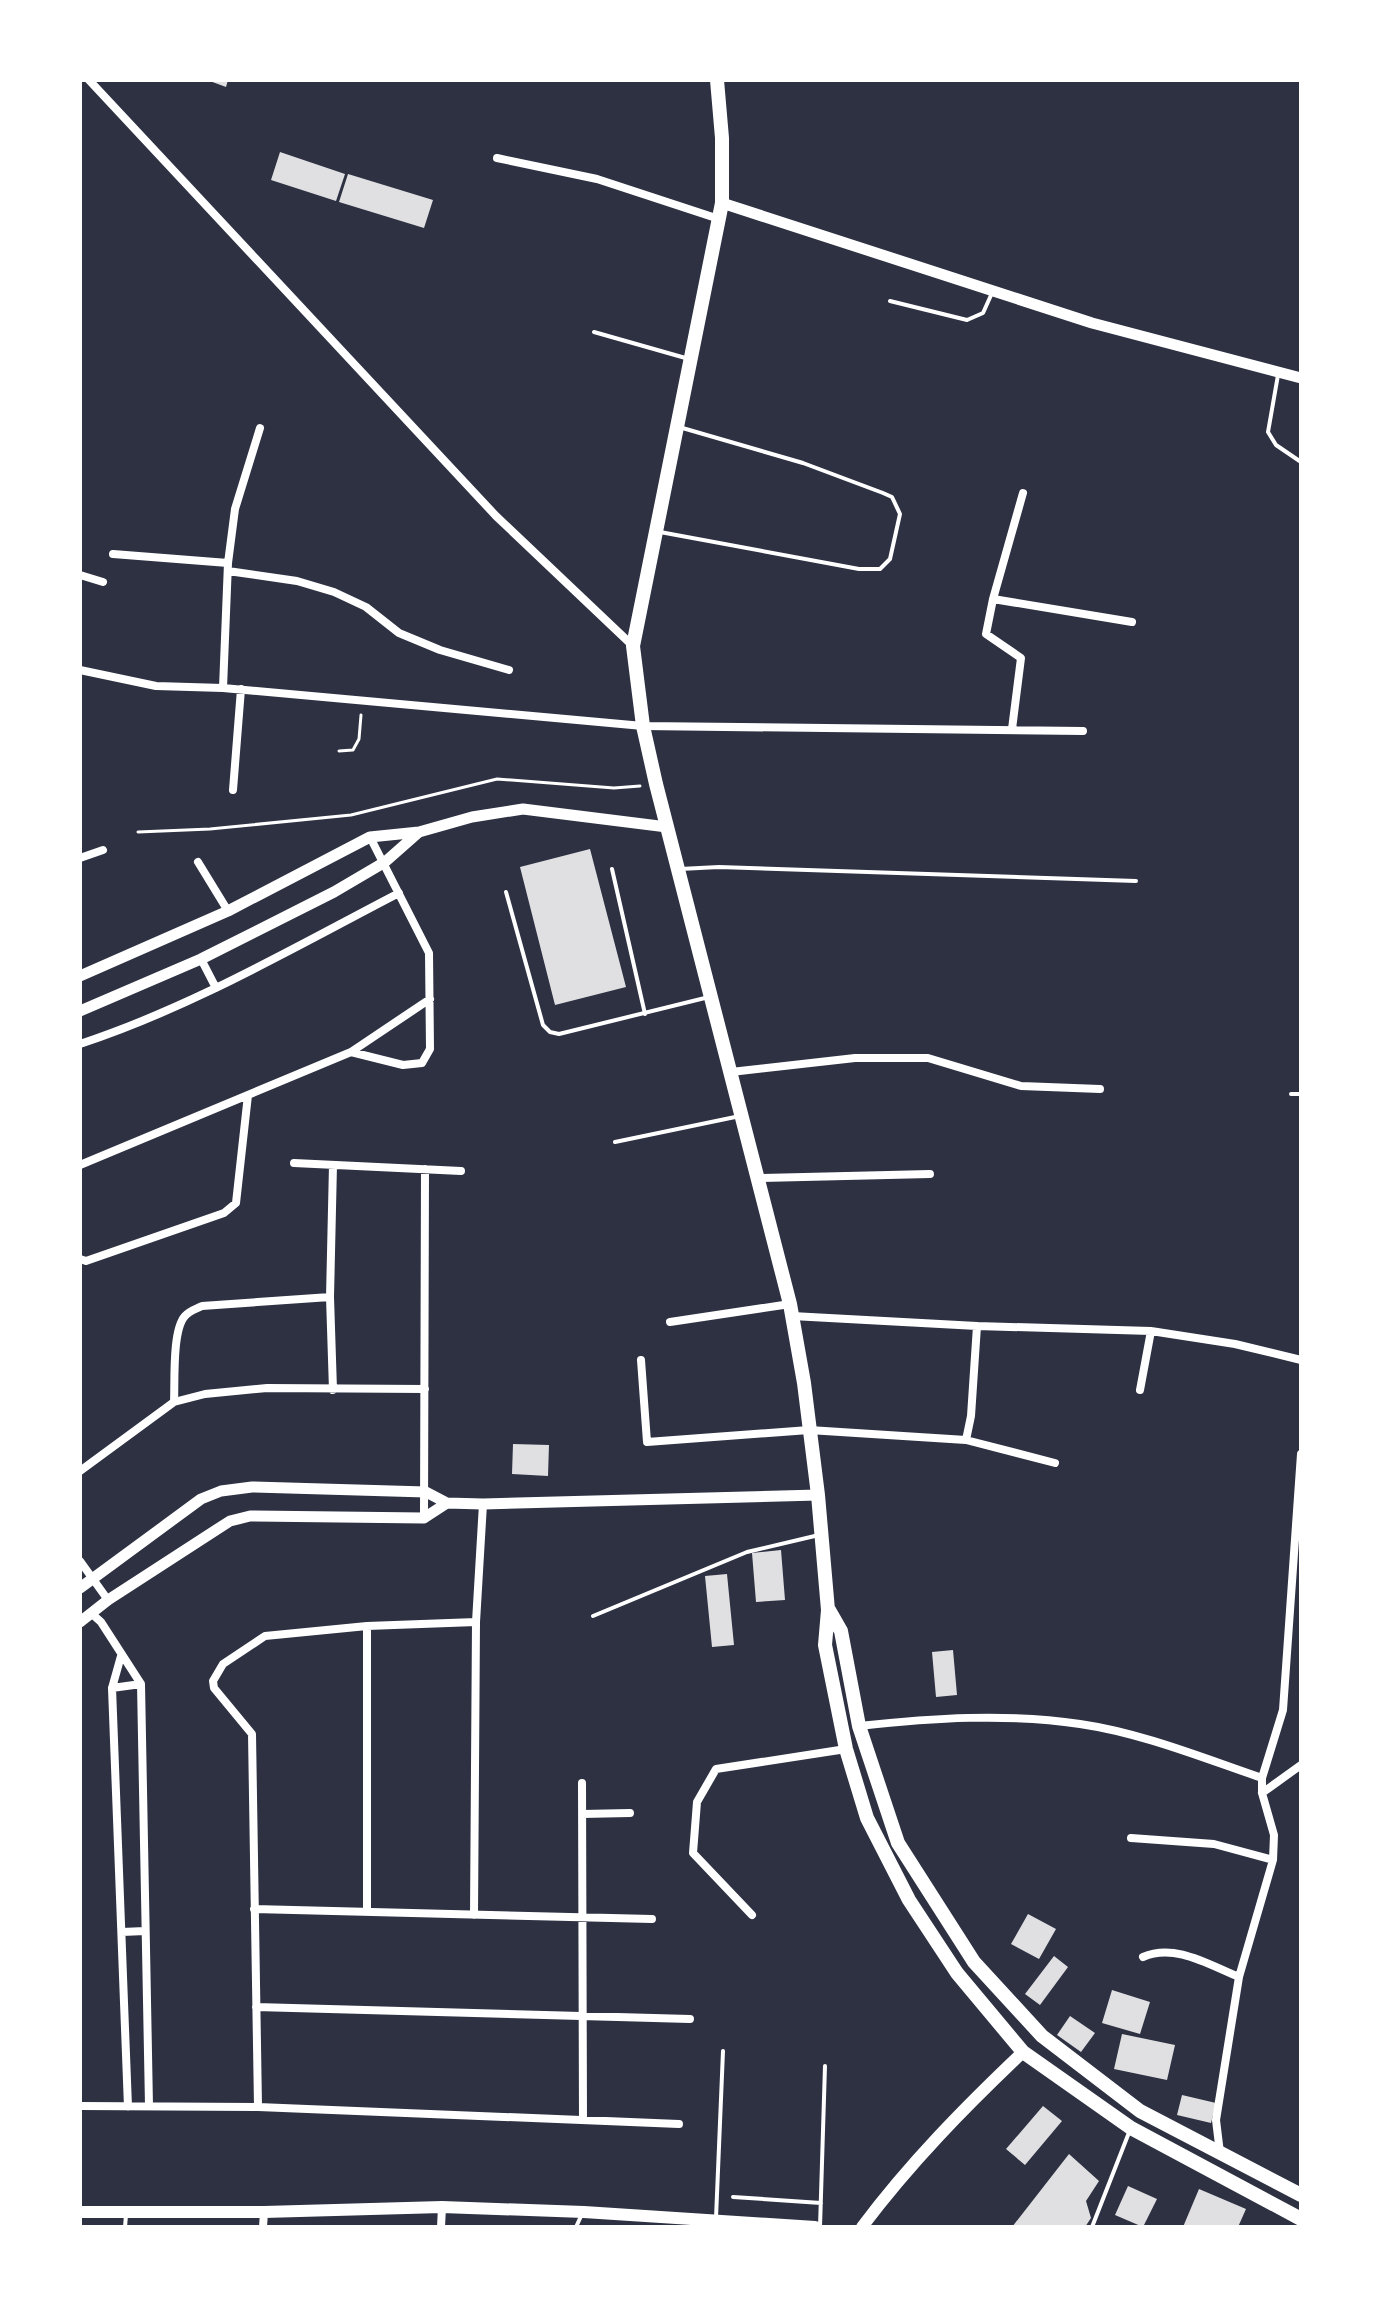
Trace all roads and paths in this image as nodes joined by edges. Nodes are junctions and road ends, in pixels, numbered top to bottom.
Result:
1 (89, 80) edge
2 (717, 80) edge
3 (497, 158) dead end
4 (722, 203) junction
5 (719, 219) junction
6 (993, 291) junction
7 (890, 301) dead end
8 (594, 332) dead end
9 (691, 360) junction
10 (1279, 373) junction
11 (1301, 378) edge
12 (678, 427) junction
13 (260, 428) dead end
14 (1301, 462) edge
15 (1023, 493) dead end
16 (658, 531) junction
17 (113, 554) dead end
18 (228, 567) junction
19 (80, 575) edge
20 (103, 582) dead end
21 (993, 599) junction
22 (1132, 622) dead end
23 (633, 646) junction
24 (80, 670) edge
25 (509, 670) dead end
26 (223, 688) junction
27 (241, 689) junction
28 (362, 699) junction
29 (643, 726) junction
30 (1012, 729) junction
31 (1083, 731) dead end
32 (339, 751) dead end
33 (656, 784) junction
34 (233, 790) dead end
35 (667, 827) junction
36 (138, 832) dead end
37 (419, 832) junction
38 (370, 837) junction
39 (103, 850) dead end
40 (80, 858) edge
41 (198, 862) dead end
42 (385, 862) junction
43 (612, 869) dead end
44 (678, 869) junction
45 (1136, 881) dead end
46 (506, 892) dead end
47 (399, 893) junction
48 (228, 911) junction
49 (201, 959) junction
50 (80, 976) edge
51 (216, 988) junction
52 (711, 996) junction
53 (430, 999) junction
54 (80, 1011) edge
55 (645, 1014) junction
56 (80, 1044) edge
57 (351, 1052) junction
58 (731, 1072) junction
59 (1100, 1089) dead end
60 (1291, 1094) dead end
61 (1301, 1094) edge
62 (248, 1095) junction
63 (742, 1116) junction
64 (615, 1142) dead end
65 (294, 1163) dead end
66 (80, 1165) edge
67 (333, 1165) junction
68 (425, 1169) junction
69 (461, 1171) dead end
70 (930, 1174) dead end
71 (758, 1178) junction
72 (80, 1259) edge
73 (330, 1297) junction
74 (791, 1310) junction
75 (670, 1322) dead end
76 (977, 1326) junction
77 (1151, 1331) junction
78 (641, 1360) dead end
79 (1301, 1360) edge
80 (425, 1389) junction
81 (333, 1390) junction
82 (1140, 1390) dead end
83 (174, 1402) junction
84 (809, 1430) junction
85 (966, 1440) junction
86 (1301, 1454) edge
87 (1055, 1463) dead end
88 (80, 1471) edge
89 (426, 1492) junction
90 (818, 1495) junction
91 (447, 1503) junction
92 (483, 1504) junction
93 (424, 1518) junction
94 (822, 1535) junction
95 (80, 1561) edge
96 (92, 1579) junction
97 (80, 1588) edge
98 (108, 1600) junction
99 (828, 1610) junction
100 (1296, 1611) edge
101 (91, 1613) junction
102 (593, 1616) dead end
103 (80, 1622) edge
104 (476, 1622) junction
105 (367, 1626) junction
106 (121, 1656) junction
107 (141, 1684) junction
108 (112, 1688) junction
109 (859, 1726) junction
110 (846, 1749) junction
111 (1301, 1765) edge
112 (1262, 1778) junction
113 (582, 1783) dead end
114 (1262, 1793) junction
115 (630, 1813) dead end
116 (582, 1814) junction
117 (1131, 1838) dead end
118 (1273, 1860) junction
119 (254, 1909) junction
120 (367, 1911) junction
121 (474, 1915) junction
122 (752, 1915) dead end
123 (582, 1918) junction
124 (652, 1919) dead end
125 (145, 1931) junction
126 (122, 1932) junction
127 (1143, 1957) dead end
128 (974, 1962) junction
129 (957, 1973) junction
130 (1239, 1977) junction
131 (256, 2007) junction
132 (582, 2017) junction
133 (690, 2019) dead end
134 (723, 2051) dead end
135 (1023, 2052) junction
136 (825, 2066) dead end
137 (80, 2106) edge
138 (149, 2106) junction
139 (128, 2107) junction
140 (258, 2107) junction
141 (1140, 2111) junction
142 (583, 2120) junction
143 (679, 2124) dead end
144 (1131, 2128) junction
145 (1220, 2153) junction
146 (1301, 2195) edge
147 (733, 2197) dead end
148 (821, 2203) junction
149 (442, 2207) junction
150 (80, 2212) edge
151 (126, 2212) junction
152 (264, 2212) junction
153 (584, 2212) junction
154 (1301, 2219) edge
155 (716, 2221) junction
156 (125, 2227) edge
157 (263, 2227) edge
158 (441, 2227) edge
159 (576, 2227) edge
160 (817, 2227) edge
161 (862, 2227) edge
162 (1092, 2227) edge

1 - 23 street
2 - 4 main road
3 - 5 street
4 - 5 main road
4 - 6 street
5 - 9 main road
6 - 7 lane
6 - 10 street
8 - 9 lane
9 - 12 main road
10 - 11 street
10 - 14 lane
12 - 16 main road
12 - 16 lane
13 - 18 street
15 - 21 street
16 - 23 main road
17 - 18 street
18 - 25 street
18 - 26 street
19 - 20 street
21 - 22 street
21 - 30 street
23 - 29 main road
24 - 26 street
26 - 27 street
27 - 28 street
27 - 34 street
28 - 29 street
28 - 32 path
29 - 30 street
29 - 33 main road
30 - 31 street
33 - 35 main road
33 - 36 path
35 - 37 street
35 - 44 main road
37 - 38 street
37 - 42 street
38 - 42 street
38 - 48 street
39 - 40 street
41 - 48 street
42 - 47 street
42 - 49 street
43 - 55 lane
44 - 45 lane
44 - 52 main road
46 - 55 lane
47 - 51 street
47 - 53 street
48 - 50 street
49 - 51 street
49 - 54 street
51 - 56 street
52 - 55 lane
52 - 58 main road
53 - 57 street
53 - 57 street
57 - 62 street
58 - 59 street
58 - 63 main road
60 - 61 lane
62 - 66 street
62 - 72 street
63 - 64 lane
63 - 71 main road
65 - 67 street
67 - 68 street
67 - 73 street
68 - 69 street
68 - 80 street
70 - 71 street
71 - 74 main road
73 - 81 street
73 - 83 street
74 - 75 street
74 - 76 street
74 - 84 main road
76 - 77 street
76 - 85 street
77 - 79 street
77 - 82 street
78 - 84 street
80 - 81 street
80 - 89 street
81 - 83 street
83 - 88 street
84 - 85 street
84 - 90 main road
85 - 87 street
86 - 100 street
89 - 91 street
89 - 93 street
89 - 96 street
90 - 92 street
90 - 94 main road
91 - 92 street
91 - 93 street
92 - 104 street
93 - 98 street
94 - 99 main road
94 - 102 lane
95 - 96 street
96 - 97 street
96 - 98 street
98 - 101 street
99 - 109 main road
99 - 110 main road
100 - 112 street
101 - 103 street
101 - 106 street
104 - 105 street
104 - 121 street
105 - 119 street
105 - 120 street
106 - 107 street
106 - 108 street
107 - 108 street
107 - 125 street
108 - 126 street
109 - 112 street
109 - 128 main road
110 - 122 street
110 - 129 main road
111 - 114 street
112 - 114 street
113 - 116 street
114 - 118 street
115 - 116 street
116 - 123 street
117 - 118 street
118 - 130 street
119 - 120 street
119 - 131 street
120 - 121 street
121 - 123 street
123 - 124 street
123 - 132 street
125 - 126 street
125 - 138 street
126 - 139 street
127 - 130 street
128 - 129 main road
128 - 141 main road
129 - 135 main road
130 - 145 street
131 - 132 street
131 - 140 street
132 - 133 street
132 - 142 street
134 - 155 lane
135 - 144 main road
135 - 161 main road
136 - 148 lane
137 - 139 street
138 - 139 street
138 - 140 street
140 - 142 street
141 - 144 main road
141 - 145 main road
142 - 143 street
144 - 154 main road
144 - 162 lane
145 - 146 main road
147 - 148 lane
148 - 160 lane
149 - 152 main road
149 - 153 main road
149 - 158 street
150 - 151 main road
151 - 152 main road
151 - 156 lane
152 - 157 street
153 - 155 main road
153 - 159 lane
155 - 160 main road

